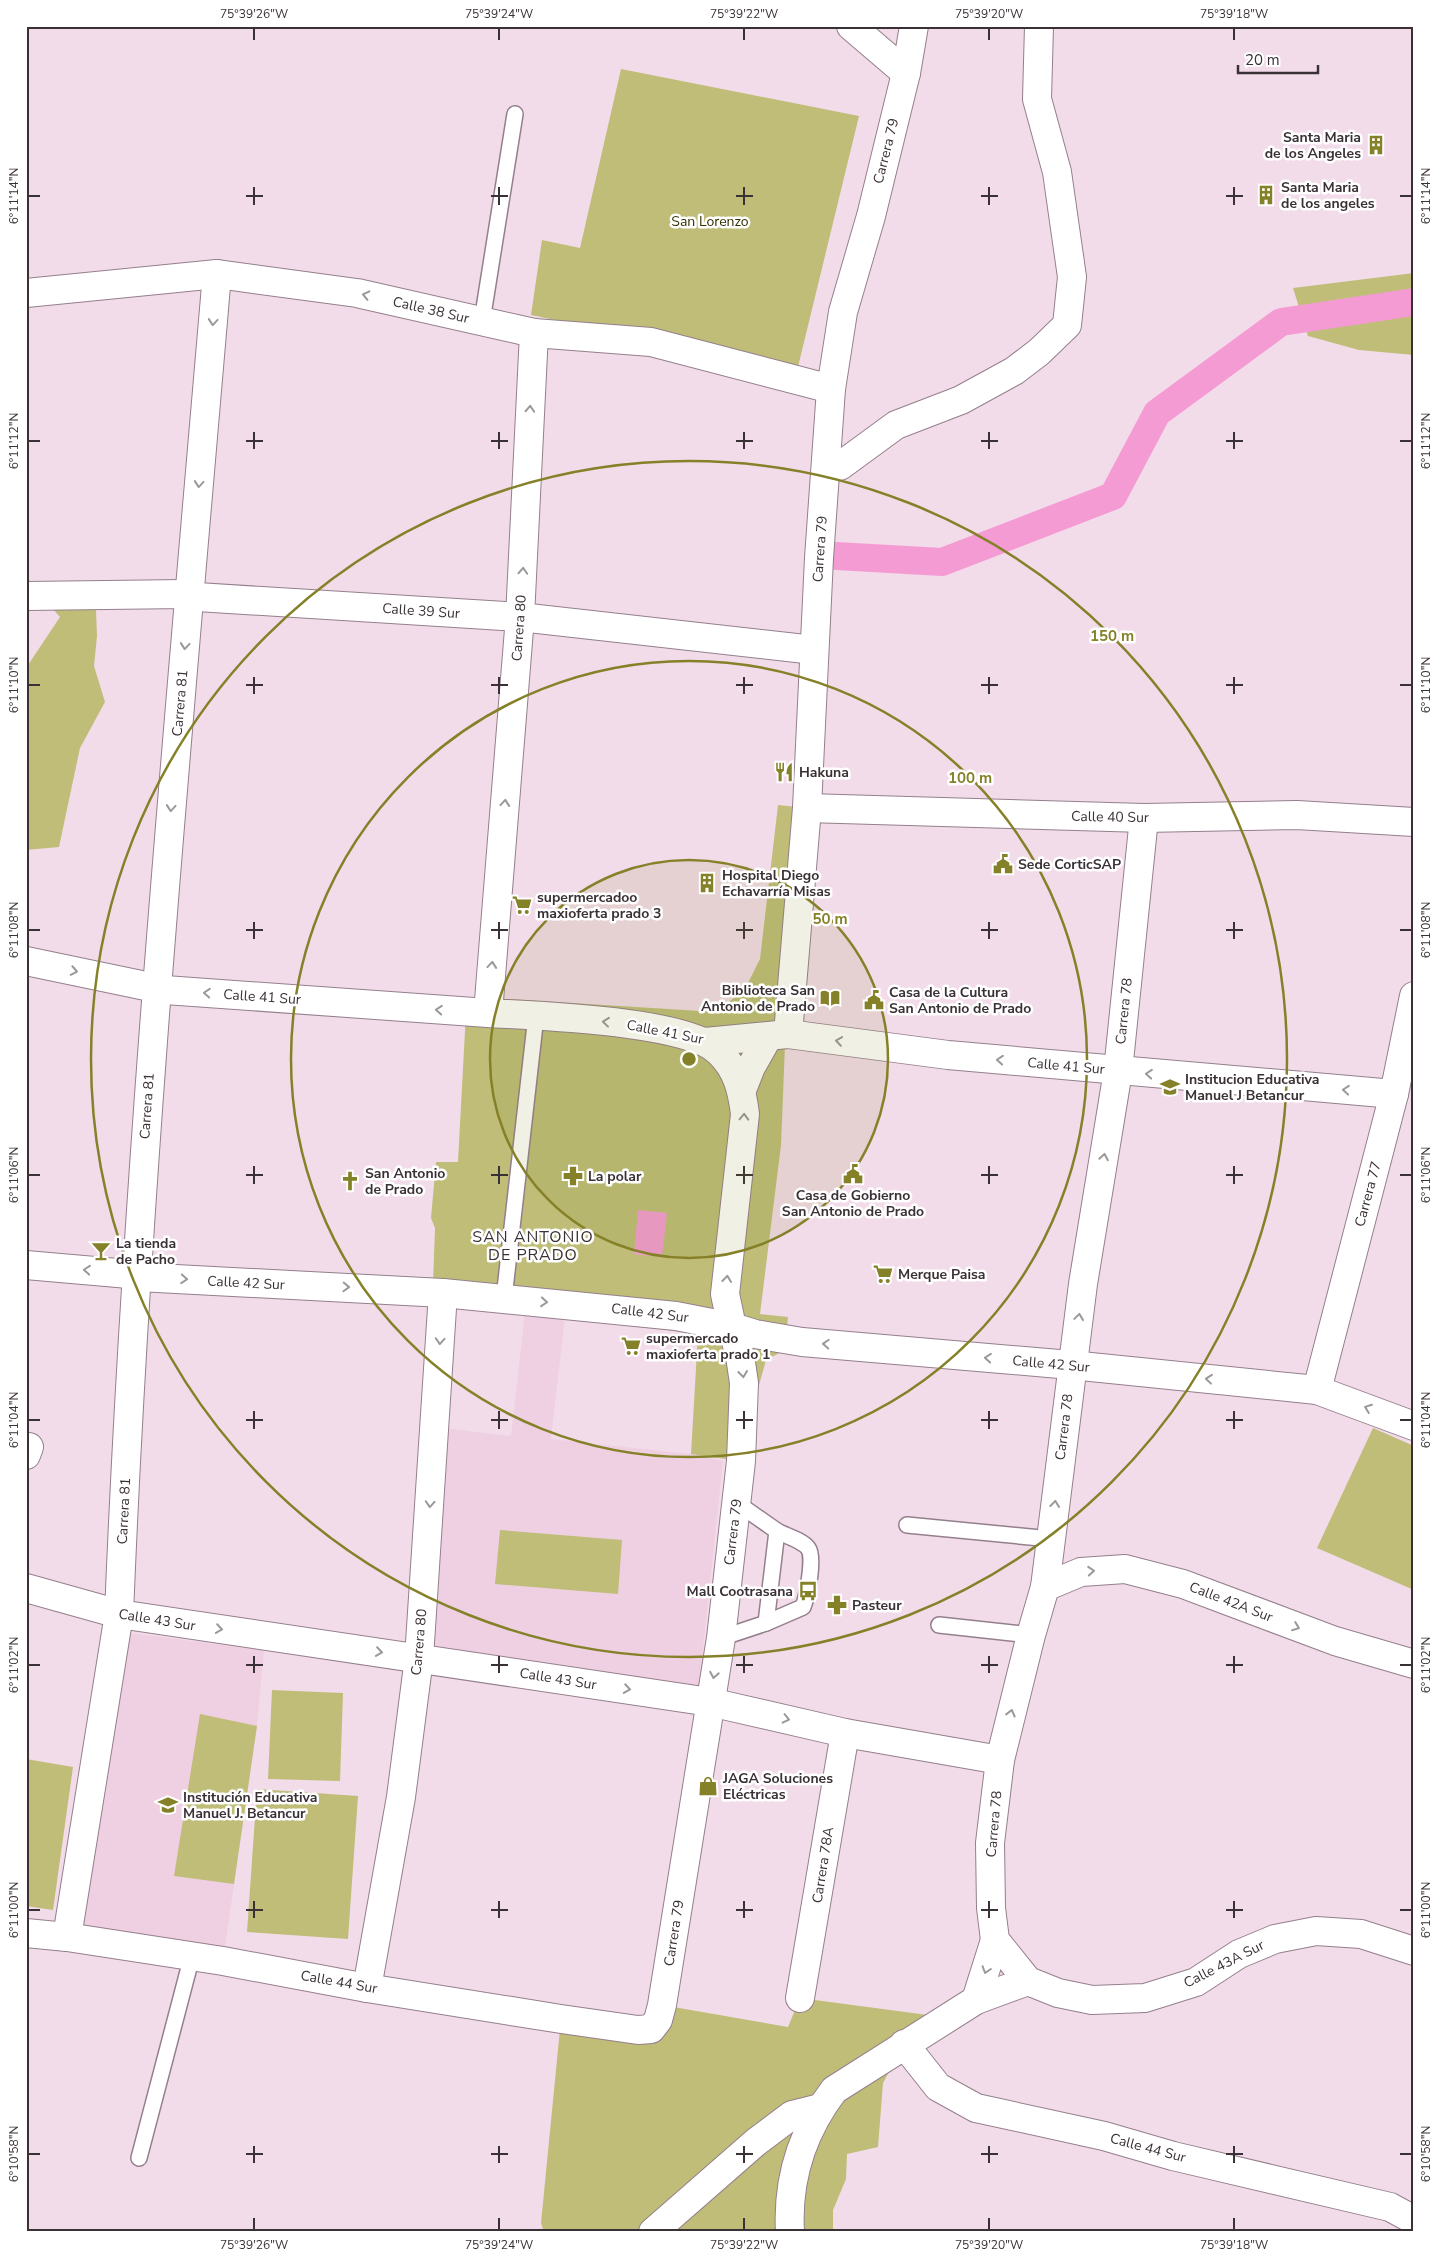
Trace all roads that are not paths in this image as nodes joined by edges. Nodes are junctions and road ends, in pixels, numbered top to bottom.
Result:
1 (852, 26) edge
2 (914, 26) edge
3 (1039, 26) edge
4 (906, 72) junction
5 (515, 114) dead end
6 (217, 274) junction
7 (26, 293) edge
8 (482, 321) junction
9 (534, 332) junction
10 (831, 389) junction
11 (826, 467) junction
12 (190, 595) junction
13 (26, 596) edge
14 (520, 617) junction
15 (814, 650) junction
16 (807, 808) junction
17 (1144, 818) junction
18 (1414, 822) edge
19 (26, 961) edge
20 (156, 988) junction
21 (1414, 996) edge
22 (488, 1013) junction
23 (536, 1016) junction
24 (778, 1035) junction
25 (705, 1042) junction
26 (1118, 1071) junction
27 (742, 1090) junction
28 (1394, 1094) junction
29 (26, 1265) edge
30 (135, 1276) junction
31 (443, 1293) junction
32 (504, 1298) junction
33 (732, 1327) junction
34 (1071, 1366) junction
35 (1317, 1390) junction
36 (1414, 1426) edge
37 (736, 1503) junction
38 (907, 1526) dead end
39 (777, 1531) junction
40 (1051, 1539) junction
41 (1045, 1587) junction
42 (26, 1588) edge
43 (119, 1614) junction
44 (766, 1623) junction
45 (939, 1625) dead end
46 (1031, 1635) junction
47 (721, 1638) junction
48 (419, 1658) junction
49 (1414, 1664) edge
50 (710, 1702) junction
51 (846, 1732) junction
52 (1000, 1760) junction
53 (26, 1933) edge
54 (67, 1937) junction
55 (995, 1940) junction
56 (1414, 1951) edge
57 (192, 1956) junction
58 (1028, 1981) junction
59 (367, 1988) junction
60 (800, 1998) dead end
61 (976, 2000) junction
62 (651, 2029) joint
63 (904, 2044) junction
64 (815, 2118) junction
65 (139, 2158) dead end
66 (1414, 2220) edge
67 (653, 2232) edge
68 (790, 2232) edge

1 - 4 street
2 - 4 street, Carrera 79
3 - 11 street
4 - 10 street, Carrera 79
5 - 8 lane
6 - 7 street, Calle 38 Sur
8 -> 6 street, Calle 38 Sur
6 -> 12 street, Carrera 81
8 - 9 street, Calle 38 Sur
9 - 10 street, Calle 38 Sur
14 -> 9 street, Carrera 80
10 - 11 street, Carrera 79
11 - 15 street, Carrera 79
12 - 13 street, Calle 39 Sur
12 - 14 street, Calle 39 Sur
12 -> 20 street, Carrera 81
14 - 15 street, Calle 39 Sur
22 -> 14 street, Carrera 80
15 - 16 street, Carrera 79
16 - 17 street, Calle 40 Sur
16 - 24 street, Carrera 79
17 - 18 street, Calle 40 Sur
17 - 26 street, Carrera 78
19 -> 20 street, Calle 41 Sur
22 -> 20 street, Calle 41 Sur
20 - 30 street, Carrera 81
21 - 28 street, Carrera 77
22 - 23 street, Calle 41 Sur
25 -> 23 street, Calle 41 Sur
23 - 32 lane
24 - 25 street, Calle 41 Sur
26 -> 24 street, Calle 41 Sur
24 - 27 street, Carrera 79
25 - 27 street, Carrera 79
28 -> 26 street, Calle 41 Sur
34 -> 26 street, Carrera 78
33 -> 27 street, Carrera 79
28 - 35 street, Carrera 77
30 -> 29 street, Calle 42 Sur
30 -> 31 street, Calle 42 Sur
30 - 43 street, Carrera 81
31 - 32 street, Calle 42 Sur
31 -> 48 street, Carrera 80
32 -> 33 street, Calle 42 Sur
34 -> 33 street, Calle 42 Sur
33 -> 37 street, Carrera 79
35 -> 34 street, Calle 42 Sur
40 -> 34 street, Carrera 78
36 -> 35 street, Calle 42 Sur
37 - 39 lane
37 - 47 street, Carrera 79
38 - 40 lane
39 - 44 lane
39 - 44 lane
40 - 41 street, Carrera 78
41 - 46 street, Carrera 78
41 -> 49 street, Calle 42A Sur
42 - 43 street, Calle 43 Sur
43 -> 48 street, Calle 43 Sur
43 - 54 street, Carrera 81
44 - 47 lane
45 - 46 lane
52 -> 46 street, Carrera 78
47 -> 50 street, Carrera 79
48 -> 50 street, Calle 43 Sur
48 - 59 street, Carrera 80
50 -> 51 street, Calle 43 Sur
50 - 62 street, Carrera 79
51 - 52 street, Calle 43 Sur
51 - 60 street, Carrera 78A
52 - 55 street, Carrera 78
53 - 54 street, Calle 44 Sur
54 - 57 street, Calle 44 Sur
55 - 58 street, Calle 43A Sur
55 -> 61 street, Carrera 78
56 - 58 street, Calle 43A Sur
57 - 59 street, Calle 44 Sur
57 - 65 lane
58 - 61 street
59 - 62 street, Calle 44 Sur
61 - 63 street
63 - 64 street
63 - 66 street, Calle 44 Sur
64 - 67 street
64 - 68 street

